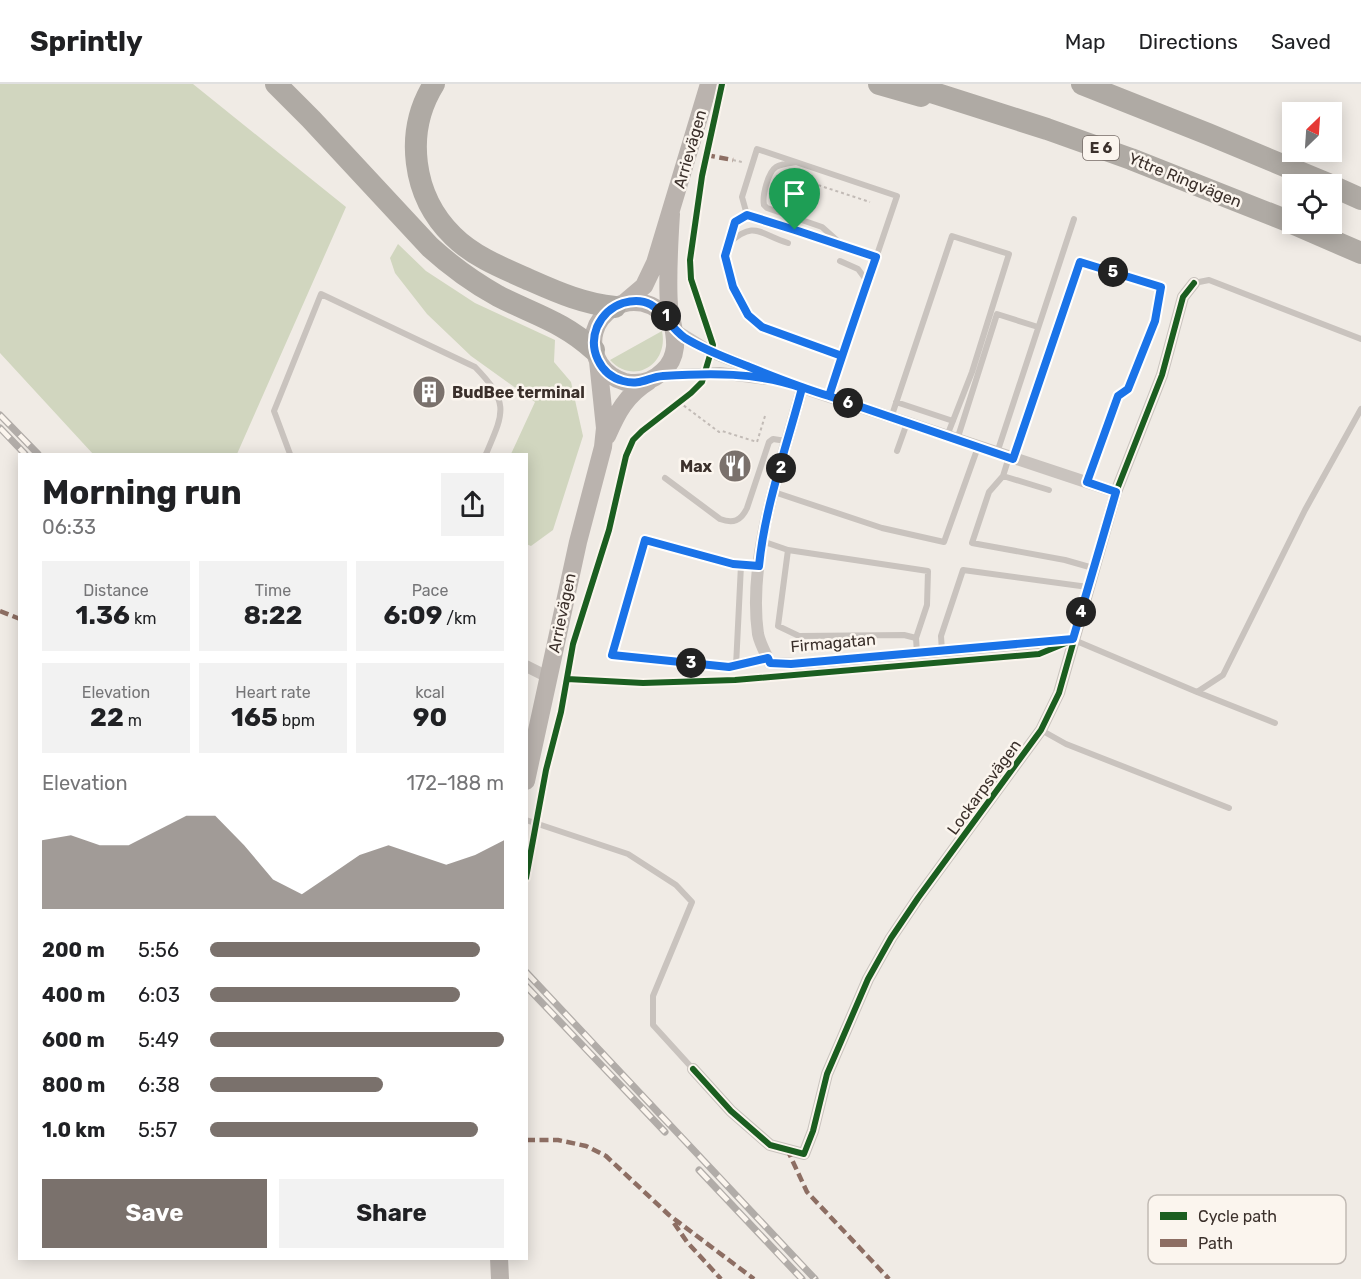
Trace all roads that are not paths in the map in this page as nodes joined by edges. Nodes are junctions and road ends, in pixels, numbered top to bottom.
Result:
1 (276, 84) edge
2 (434, 84) edge
3 (879, 84) edge
4 (906, 84) edge
5 (1082, 84) edge
6 (707, 89) edge
7 (1047, 129) junction
8 (796, 162) junction
9 (1303, 174) edge
10 (1342, 190) edge
11 (1361, 199) edge
12 (671, 214) junction
13 (747, 215) junction
14 (1074, 219) dead end
15 (1282, 219) edge
16 (1318, 234) edge
17 (729, 243) junction
18 (788, 243) dead end
19 (842, 246) junction
20 (1361, 253) edge
21 (876, 257) junction
22 (840, 261) dead end
23 (867, 281) junction
24 (1194, 283) joint
25 (620, 305) junction
26 (673, 327) junction
27 (1038, 327) junction
28 (1361, 339) edge
29 (596, 355) junction
30 (842, 356) junction
31 (654, 378) junction
32 (796, 386) junction
33 (829, 396) junction
34 (896, 402) junction
35 (1361, 409) edge
36 (891, 418) junction
37 (953, 421) junction
38 (907, 423) junction
39 (952, 438) junction
40 (788, 441) junction
41 (603, 447) junction
42 (978, 447) junction
43 (897, 451) dead end
44 (290, 453) edge
45 (486, 453) edge
46 (1006, 456) junction
47 (1003, 476) junction
48 (665, 478) dead end
49 (1087, 482) junction
50 (1049, 490) dead end
51 (774, 492) junction
52 (1116, 492) junction
53 (762, 541) junction
54 (788, 550) junction
55 (741, 565) junction
56 (759, 566) junction
57 (1093, 568) junction
58 (1088, 587) junction
59 (916, 638) junction
60 (1073, 639) junction
61 (942, 651) junction
62 (917, 653) junction
63 (768, 658) junction
64 (736, 666) junction
65 (528, 667) edge
66 (548, 676) junction
67 (1197, 692) junction
68 (1275, 723) dead end
69 (1041, 730) junction
70 (528, 771) edge
71 (1229, 808) dead end
72 (528, 821) edge
73 (693, 1069) joint
74 (499, 1260) edge
75 (500, 1279) edge

1 - 29 highway
2 - 25 highway
3 - 7 highway
4 - 7 highway, Yttre Ringvägen / E 6
5 - 9 highway
6 - 12 main road, Arrievägen
7 - 15 highway, Yttre Ringvägen / E 6
8 - 13 lane
8 - 19 lane
8 - 21 lane
10 - 11 highway
12 - 25 main road, Arrievägen
12 - 26 main road, Arrievägen
13 - 17 lane
13 - 19 lane
14 - 27 lane
16 - 20 highway, Yttre Ringvägen / E 6
17 - 18 lane
17 - 30 lane
19 - 21 lane
21 - 23 lane
22 - 23 lane
23 - 30 lane
24 - 28 lane
24 - 52 street, Lockarpsvägen
25 - 26 main road
25 - 29 main road
26 - 31 main road
26 - 32 street
27 - 39 lane
27 - 46 lane
29 - 31 main road
29 - 41 main road, Arrievägen
30 - 33 lane
31 - 32 street
31 - 41 main road, Arrievägen
32 - 33 street
32 - 40 street, Firmagatan
33 - 36 street
34 - 36 lane
34 - 37 lane
34 - 37 lane
35 - 67 lane
36 - 38 street
37 - 39 lane
38 - 39 street
38 - 43 lane
39 - 42 street
40 - 48 lane
40 - 51 street, Firmagatan
41 - 66 main road, Arrievägen
42 - 46 street
42 - 51 lane
44 - 45 lane
46 - 47 lane
46 - 49 street
46 - 49 lane
47 - 50 lane
47 - 57 lane
49 - 52 street
51 - 53 street, Firmagatan
52 - 57 street, Lockarpsvägen
53 - 54 lane
53 - 56 street, Firmagatan
54 - 59 lane
54 - 59 lane
55 - 56 lane
55 - 64 lane
55 - 64 lane
56 - 63 street, Firmagatan
57 - 58 street, Lockarpsvägen
58 - 60 street, Lockarpsvägen
58 - 61 lane
59 - 62 lane
60 - 61 street, Firmagatan
60 - 67 lane
60 - 69 street, Lockarpsvägen
61 - 62 street, Firmagatan
62 - 63 street, Firmagatan
63 - 64 lane
65 - 66 street
66 - 70 main road, Arrievägen
67 - 68 lane
69 - 71 lane, Lockarpsvägen
69 - 73 street, Lockarpsvägen
72 - 73 lane
74 - 75 main road

